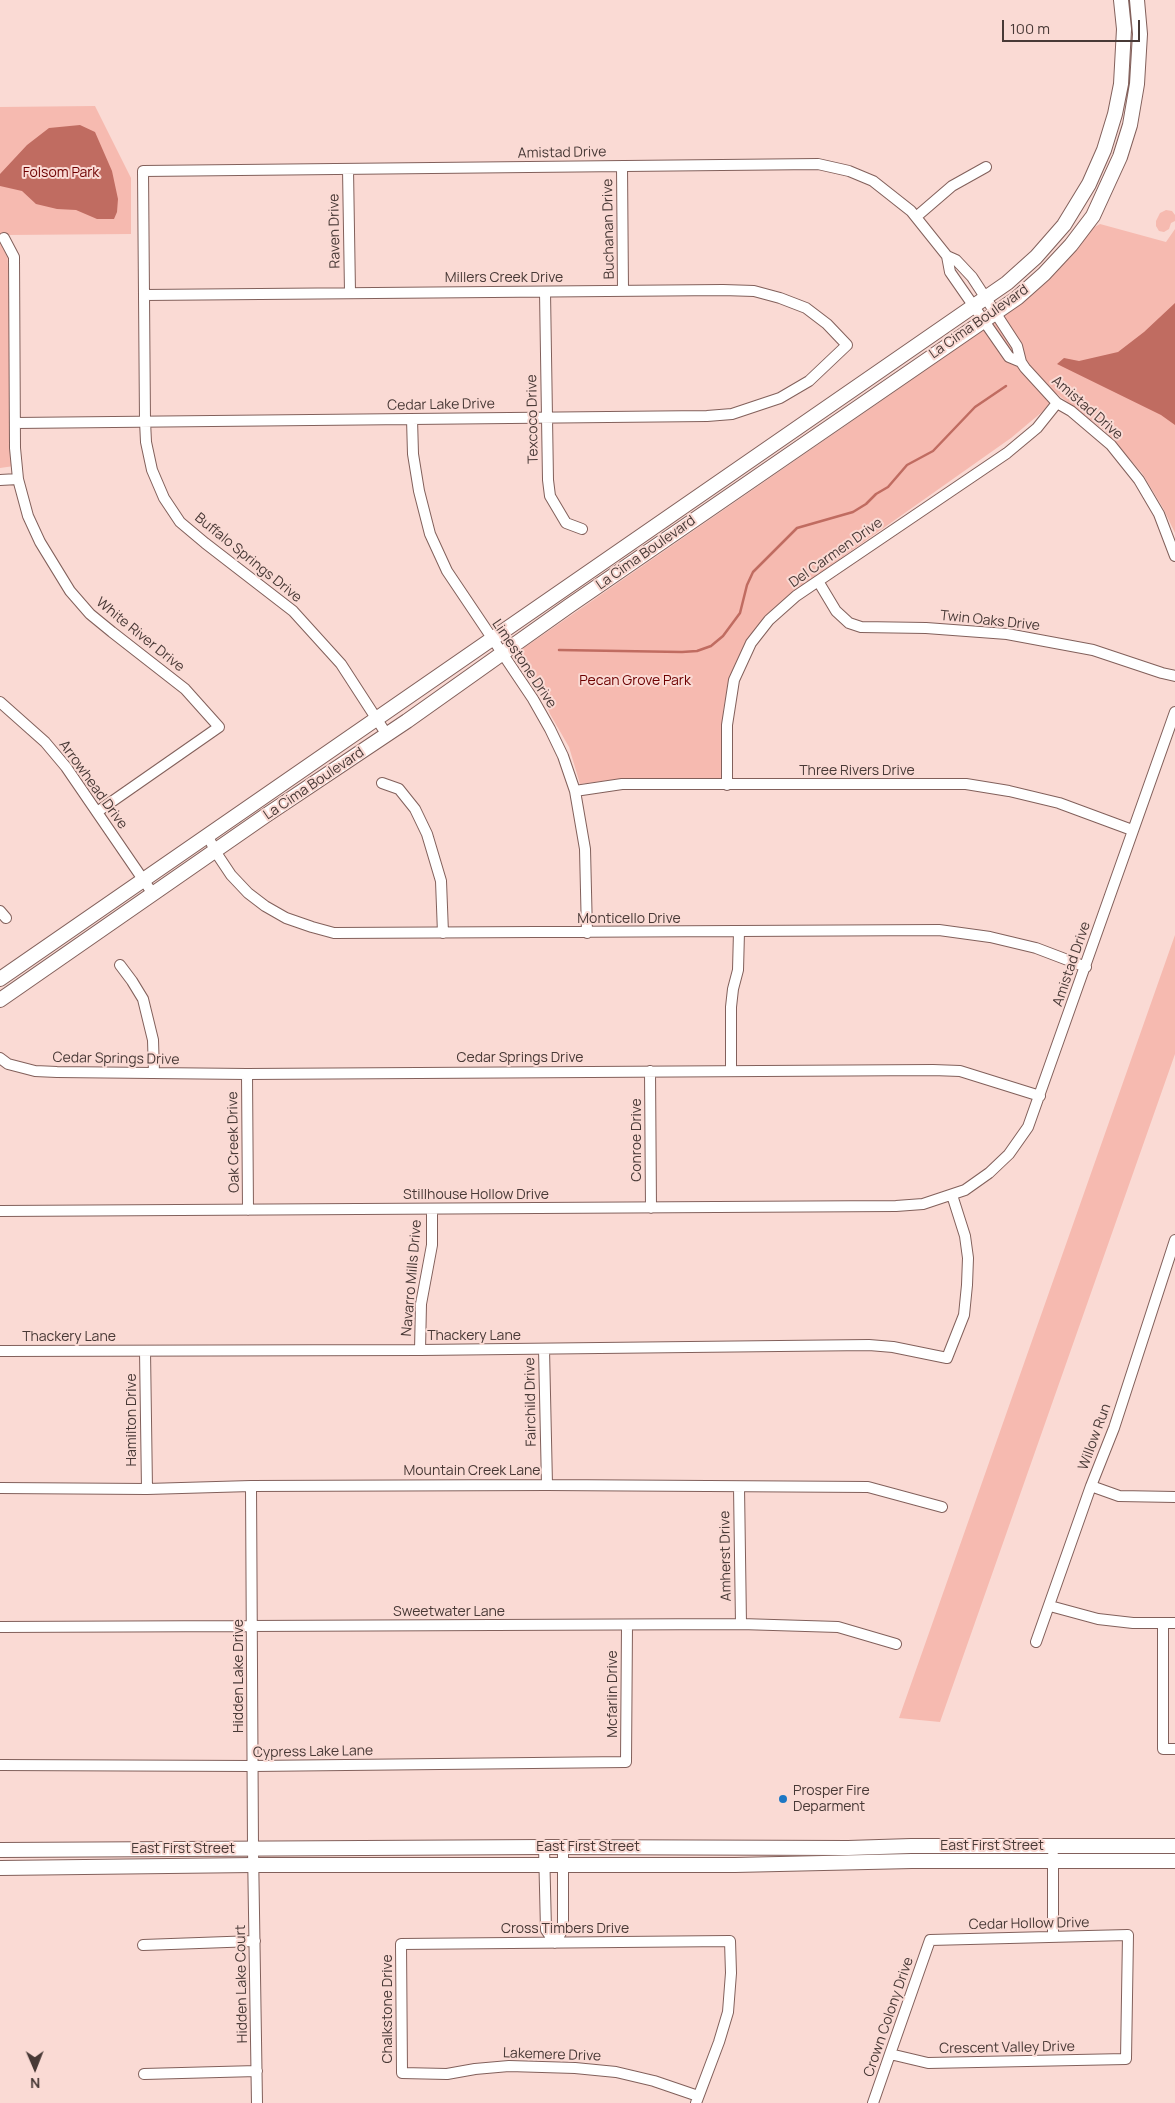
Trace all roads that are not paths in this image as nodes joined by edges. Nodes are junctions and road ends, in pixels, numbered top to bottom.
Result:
1 (1137, 0) edge
2 (1121, 1) edge
3 (1130, 125) junction
4 (1112, 126) junction
5 (622, 166) junction
6 (986, 167) dead end
7 (348, 169) junction
8 (143, 171) joint
9 (1075, 206) junction
10 (1093, 216) junction
11 (916, 217) junction
12 (4, 238) dead end
13 (947, 256) junction
14 (623, 291) junction
15 (350, 292) junction
16 (545, 292) junction
17 (144, 295) junction
18 (986, 298) junction
19 (973, 306) junction
20 (995, 313) junction
21 (983, 321) junction
22 (846, 345) joint
23 (1021, 362) junction
24 (1057, 403) junction
25 (546, 417) junction
26 (412, 419) junction
27 (145, 421) junction
28 (15, 423) junction
29 (18, 478) junction
30 (0, 480) edge
31 (582, 529) dead end
32 (1175, 556) edge
33 (818, 581) junction
34 (491, 639) junction
35 (503, 653) junction
36 (1175, 676) edge
37 (0, 702) edge
38 (1175, 712) edge
39 (377, 718) junction
40 (387, 735) junction
41 (382, 783) dead end
42 (727, 785) junction
43 (575, 791) junction
44 (97, 812) junction
45 (1132, 830) junction
46 (208, 836) junction
47 (215, 852) junction
48 (143, 880) junction
49 (153, 894) junction
50 (739, 932) junction
51 (443, 933) junction
52 (587, 933) junction
53 (120, 966) dead end
54 (1086, 967) junction
55 (0, 979) edge
56 (0, 1000) edge
57 (0, 1058) edge
58 (731, 1069) junction
59 (650, 1071) junction
60 (154, 1073) junction
61 (247, 1074) junction
62 (1040, 1096) junction
63 (952, 1195) junction
64 (651, 1208) junction
65 (432, 1209) junction
66 (248, 1210) junction
67 (0, 1211) edge
68 (1175, 1240) edge
69 (544, 1349) junction
70 (420, 1350) junction
71 (0, 1351) edge
72 (145, 1351) junction
73 (547, 1485) junction
74 (251, 1486) junction
75 (1091, 1486) junction
76 (739, 1487) junction
77 (0, 1488) edge
78 (146, 1489) junction
79 (1175, 1497) edge
80 (942, 1507) dead end
81 (1050, 1606) junction
82 (741, 1624) junction
83 (1163, 1624) junction
84 (1175, 1624) edge
85 (627, 1625) junction
86 (252, 1626) junction
87 (0, 1628) edge
88 (1036, 1642) dead end
89 (896, 1644) dead end
90 (1175, 1749) edge
91 (626, 1762) joint
92 (0, 1765) edge
93 (253, 1766) junction
94 (911, 1846) junction
95 (1053, 1846) junction
96 (1175, 1846) edge
97 (544, 1847) junction
98 (563, 1847) junction
99 (734, 1848) junction
100 (796, 1848) junction
101 (253, 1849) junction
102 (0, 1850) edge
103 (912, 1861) junction
104 (1175, 1861) edge
105 (1053, 1862) junction
106 (796, 1864) junction
107 (253, 1865) junction
108 (545, 1865) junction
109 (563, 1865) junction
110 (734, 1865) junction
111 (0, 1868) edge
112 (1053, 1937) junction
113 (930, 1940) joint
114 (255, 1941) junction
115 (555, 1943) junction
116 (401, 1944) joint
117 (143, 1945) dead end
118 (890, 2054) junction
119 (1126, 2058) joint
120 (257, 2071) junction
121 (402, 2073) joint
122 (144, 2074) dead end
123 (697, 2100) edge
124 (257, 2103) edge
125 (873, 2103) edge

1 - 2 street
1 - 3 street, La Cima Boulevard
2 - 4 street, La Cima Boulevard
3 - 4 street
3 - 10 street, La Cima Boulevard
4 - 9 street, La Cima Boulevard
5 - 7 street, Amistad Drive
5 - 11 street, Amistad Drive
5 - 14 street, Buchanan Drive
6 - 11 street
7 - 8 street, Amistad Drive
7 - 15 street, Raven Drive
8 - 17 street, Buffalo Springs Drive
9 - 10 street
9 - 18 street, La Cima Boulevard
10 - 20 street, La Cima Boulevard
11 - 13 street, Amistad Drive
12 - 28 street, White River Drive
13 - 18 street, Amistad Drive
13 - 19 street, Amistad Drive
14 - 16 street, Millers Creek Drive
14 - 22 street, Millers Creek Drive
15 - 16 street, Millers Creek Drive
15 - 17 street, Millers Creek Drive
16 - 25 street, Texcoco Drive
17 - 27 street, Buffalo Springs Drive
18 - 19 street, La Cima Boulevard
18 - 20 street, Amistad Drive
19 - 21 street, Amistad Drive
19 - 34 street, La Cima Boulevard
20 - 21 street, La Cima Boulevard
20 - 23 street, Amistad Drive
21 - 23 street, Amistad Drive
21 - 35 street, La Cima Boulevard
22 - 25 street, Cedar Lake Drive
23 - 24 street, Amistad Drive
24 - 32 street, Amistad Drive
24 - 33 street, Del Carmen Drive
25 - 26 street, Cedar Lake Drive
25 - 31 street, Texcoco Drive
26 - 27 street, Cedar Lake Drive
26 - 34 street, Limestone Drive
27 - 28 street, Cedar Lake Drive
27 - 39 street, Buffalo Springs Drive
28 - 29 street, White River Drive
29 - 30 street
29 - 44 street, White River Drive
33 - 36 street, Twin Oaks Drive
33 - 42 street, Del Carmen Drive
34 - 35 street, Limestone Drive
34 - 39 street, La Cima Boulevard
35 - 40 street, La Cima Boulevard
35 - 43 street, Limestone Drive
37 - 44 street, Arrowhead Drive
38 - 45 street, Amistad Drive
39 - 40 street, Buffalo Springs Drive
39 - 46 street, La Cima Boulevard
40 - 47 street, La Cima Boulevard
41 - 51 street
42 - 43 street, Three Rivers Drive
42 - 45 street, Three Rivers Drive
43 - 52 street, Limestone Drive
44 - 48 street, Arrowhead Drive
45 - 54 street, Amistad Drive
46 - 47 street, Monticello Drive
46 - 48 street, La Cima Boulevard
47 - 49 street, La Cima Boulevard
47 - 51 street, Monticello Drive
48 - 49 street, Arrowhead Drive
48 - 55 street, La Cima Boulevard
49 - 56 street, La Cima Boulevard
50 - 52 street, Monticello Drive
50 - 54 street, Monticello Drive
50 - 58 street
51 - 52 street, Monticello Drive
53 - 60 street
54 - 62 street, Amistad Drive
57 - 60 street, Cedar Springs Drive
58 - 59 street, Cedar Springs Drive
58 - 62 street, Cedar Springs Drive
59 - 61 street, Cedar Springs Drive
59 - 64 street, Conroe Drive
60 - 61 street, Cedar Springs Drive
61 - 66 street, Oak Creek Drive
62 - 63 street, Amistad Drive
63 - 64 street, Stillhouse Hollow Drive
63 - 69 street, Thackery Lane
64 - 65 street, Stillhouse Hollow Drive
65 - 66 street, Stillhouse Hollow Drive
65 - 70 street, Navarro Mills Drive
66 - 67 street, Stillhouse Hollow Drive
68 - 75 street, Willow Run
69 - 70 street, Thackery Lane
69 - 73 street, Fairchild Drive
70 - 72 street, Thackery Lane
71 - 72 street, Thackery Lane
72 - 78 street, Hamilton Drive
73 - 74 street, Mountain Creek Lane
73 - 76 street, Mountain Creek Lane
74 - 78 street, Mountain Creek Lane
74 - 86 street, Hidden Lake Drive
75 - 79 street
75 - 81 street, Willow Run
76 - 80 street, Mountain Creek Lane
76 - 82 street, Amherst Drive
77 - 78 street, Mountain Creek Lane
81 - 83 street
81 - 88 street, Willow Run
82 - 85 street, Sweetwater Lane
82 - 89 street, Sweetwater Lane
83 - 84 street
83 - 90 street
85 - 86 street, Sweetwater Lane
85 - 91 street, Mcfarlin Drive
86 - 87 street, Sweetwater Lane
86 - 93 street, Hidden Lake Drive
91 - 93 street, Cypress Lake Lane
92 - 93 street, Cypress Lake Lane
93 - 101 street, Hidden Lake Drive
94 - 95 street, East First Street
94 - 100 street, East First Street
94 - 103 street
95 - 96 street, East First Street
95 - 105 street
97 - 98 street, East First Street
97 - 101 street, East First Street
97 - 108 street
98 - 99 street, East First Street
98 - 109 street
99 - 100 street, East First Street
99 - 110 street
100 - 106 street
101 - 102 street, East First Street
101 - 107 street, Hidden Lake Drive
103 - 105 street, East First Street
103 - 106 street, East First Street
104 - 105 street, East First Street
105 - 112 street
106 - 110 street, East First Street
107 - 108 street, East First Street
107 - 111 street, East First Street
107 - 114 street, Hidden Lake Court
108 - 109 street, East First Street
108 - 115 street
109 - 110 street, East First Street
109 - 115 street
112 - 113 street, Cedar Hollow Drive
112 - 119 street, Cedar Hollow Drive
113 - 118 street, Crown Colony Drive
114 - 117 street
114 - 120 street, Hidden Lake Court
115 - 116 street, Cross Timbers Drive
115 - 123 street, Cross Timbers Drive
116 - 121 street, Chalkstone Drive
118 - 119 street, Crescent Valley Drive
118 - 125 street, Crown Colony Drive
120 - 122 street
120 - 124 street, Hidden Lake Court
121 - 123 street, Lakemere Drive

